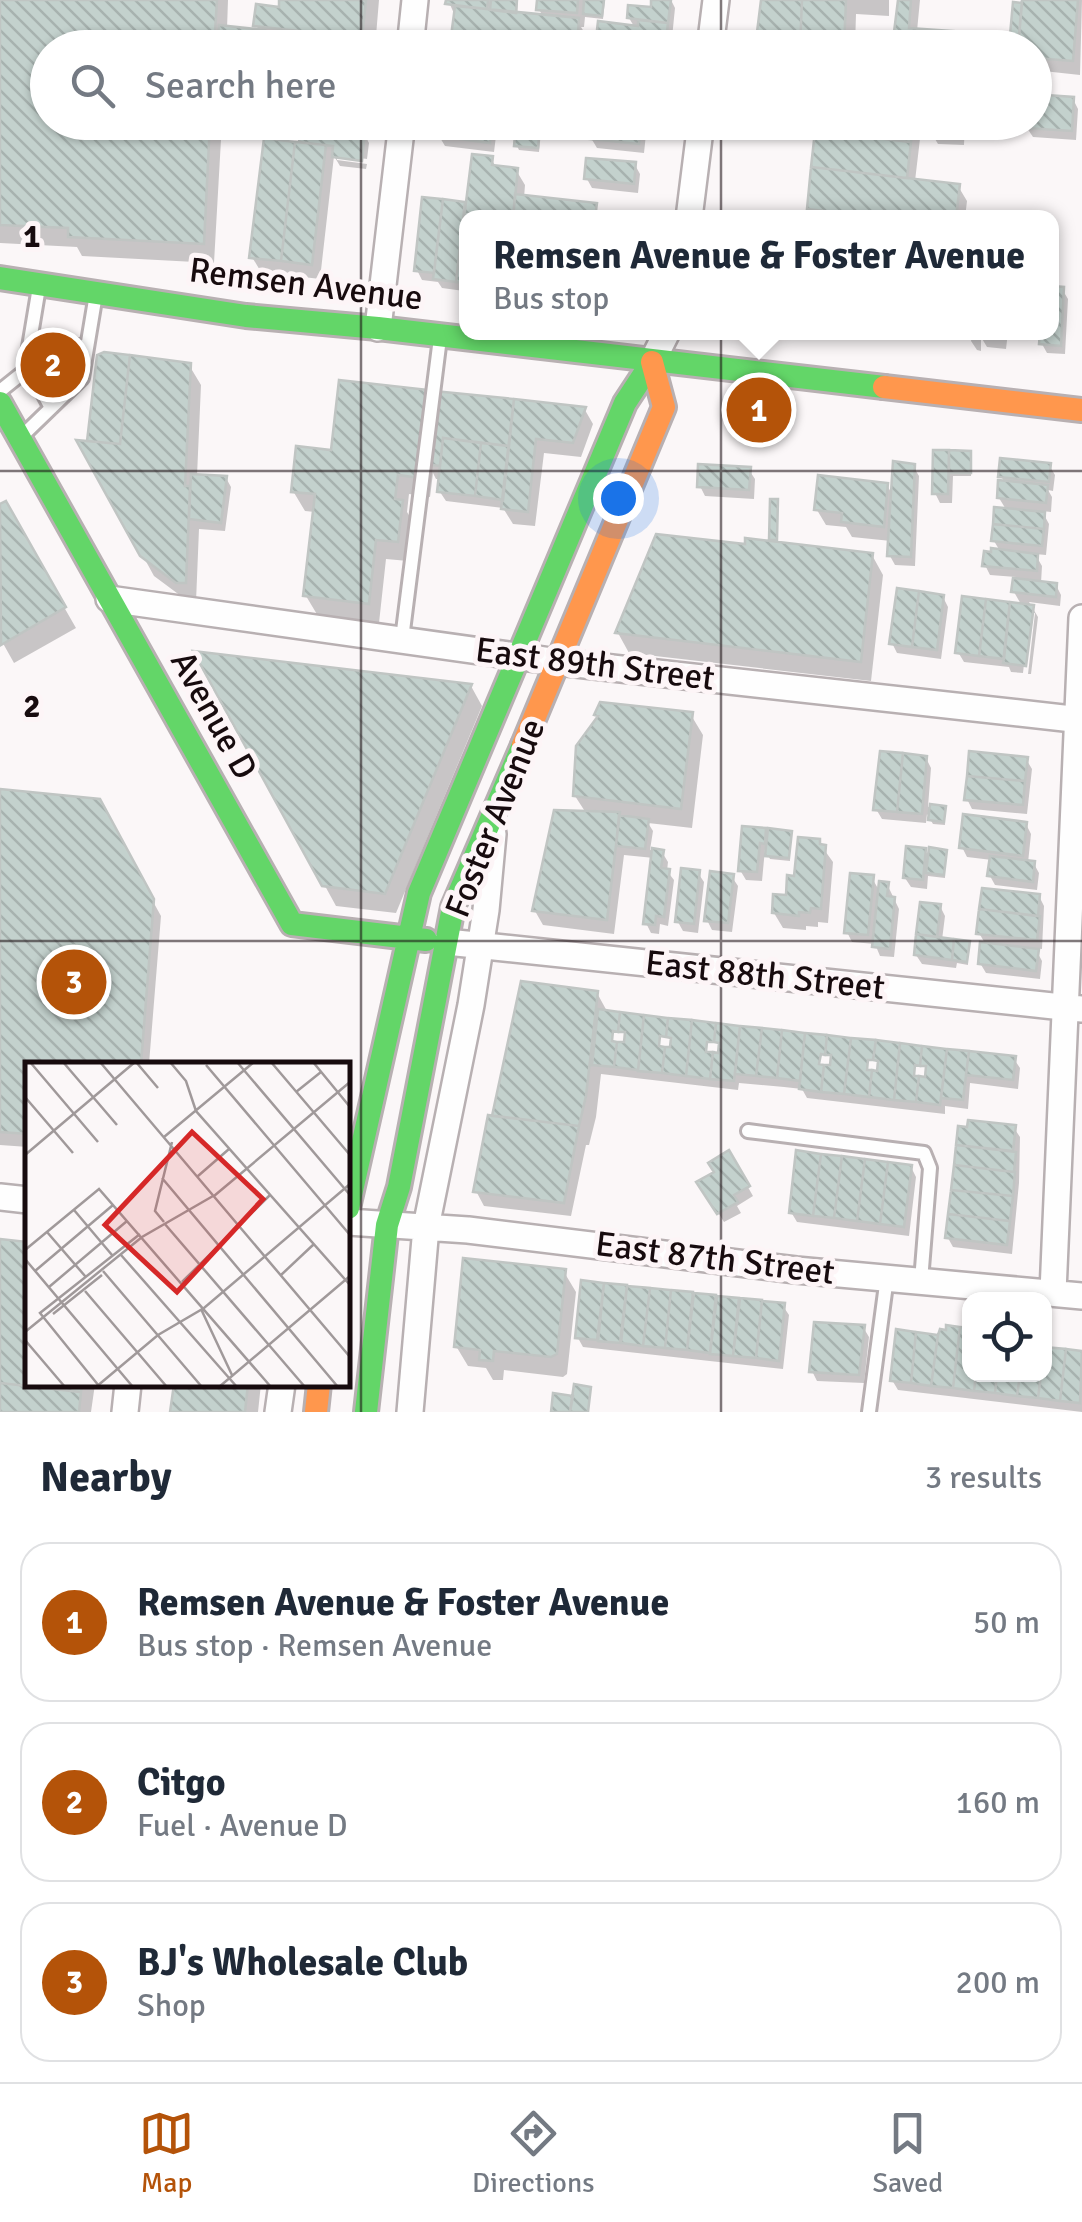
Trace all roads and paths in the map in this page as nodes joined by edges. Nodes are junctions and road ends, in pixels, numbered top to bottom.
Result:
1 (416, 0) edge
2 (716, 0) edge
3 (412, 30) edge
4 (712, 30) edge
5 (400, 140) edge
6 (699, 140) edge
7 (690, 210) edge
8 (0, 278) edge
9 (40, 284) junction
10 (96, 291) junction
11 (378, 328) junction
12 (440, 335) junction
13 (459, 337) edge
14 (479, 340) edge
15 (662, 340) edge
16 (32, 341) junction
17 (87, 347) junction
18 (652, 362) junction
19 (27, 363) junction
20 (0, 390) edge
21 (0, 403) edge
22 (51, 408) junction
23 (1082, 410) edge
24 (19, 439) junction
25 (109, 600) junction
26 (1082, 618) edge
27 (402, 638) junction
28 (517, 654) junction
29 (558, 662) junction
30 (1080, 720) edge
31 (495, 808) junction
32 (1076, 870) edge
33 (407, 939) junction
34 (447, 942) junction
35 (481, 946) junction
36 (1073, 1008) edge
37 (748, 1131) dead end
38 (0, 1197) edge
39 (350, 1199) edge
40 (25, 1200) edge
41 (350, 1222) edge
42 (388, 1225) junction
43 (426, 1226) junction
44 (887, 1278) junction
45 (922, 1281) junction
46 (1053, 1292) junction
47 (1082, 1296) edge
48 (128, 1387) edge
49 (282, 1387) edge
50 (320, 1387) edge
51 (125, 1412) edge
52 (278, 1412) edge
53 (316, 1412) edge
54 (366, 1412) edge
55 (410, 1412) edge
56 (869, 1412) edge

1 - 3 street
2 - 4 street
5 - 11 street
6 - 7 street
8 - 9 main road, Remsen Avenue
9 - 10 main road, Remsen Avenue
9 - 16 lane
10 - 11 main road, Remsen Avenue
10 - 17 lane
11 - 12 main road, Remsen Avenue
12 - 13 main road, Remsen Avenue
12 - 27 lane
14 - 18 main road, Remsen Avenue
15 - 18 street, Foster Avenue
16 - 17 lane
16 - 19 lane
17 - 22 lane
18 - 23 main road, Remsen Avenue
18 - 28 main road, Foster Avenue
18 - 29 main road, Foster Avenue
19 - 20 lane
19 - 22 lane
21 - 24 main road, Avenue D
22 - 24 lane
24 - 25 main road, Avenue D
25 - 27 street, East 89th Street
25 - 33 main road, Avenue D
26 - 30 street
27 - 28 street, East 89th Street
28 - 29 street, East 89th Street
28 - 33 main road, Foster Avenue
29 - 30 street, East 89th Street
29 - 31 main road, Foster Avenue
30 - 32 street
31 - 34 main road, Foster Avenue
31 - 35 street
32 - 36 street
33 - 34 main road, Avenue D
33 - 39 main road, Foster Avenue
34 - 35 street, East 88th Street
34 - 42 main road, Foster Avenue
35 - 36 street, East 88th Street
35 - 43 street
36 - 46 street
37 - 45 lane
38 - 40 street
41 - 42 street, East 87th Street
42 - 43 street, East 87th Street
42 - 54 main road, Foster Avenue
43 - 44 street, East 87th Street
43 - 55 street
44 - 45 street, East 87th Street
44 - 56 lane
45 - 46 street, East 87th Street
46 - 47 street, East 87th Street
48 - 51 street
49 - 52 street
50 - 53 main road

